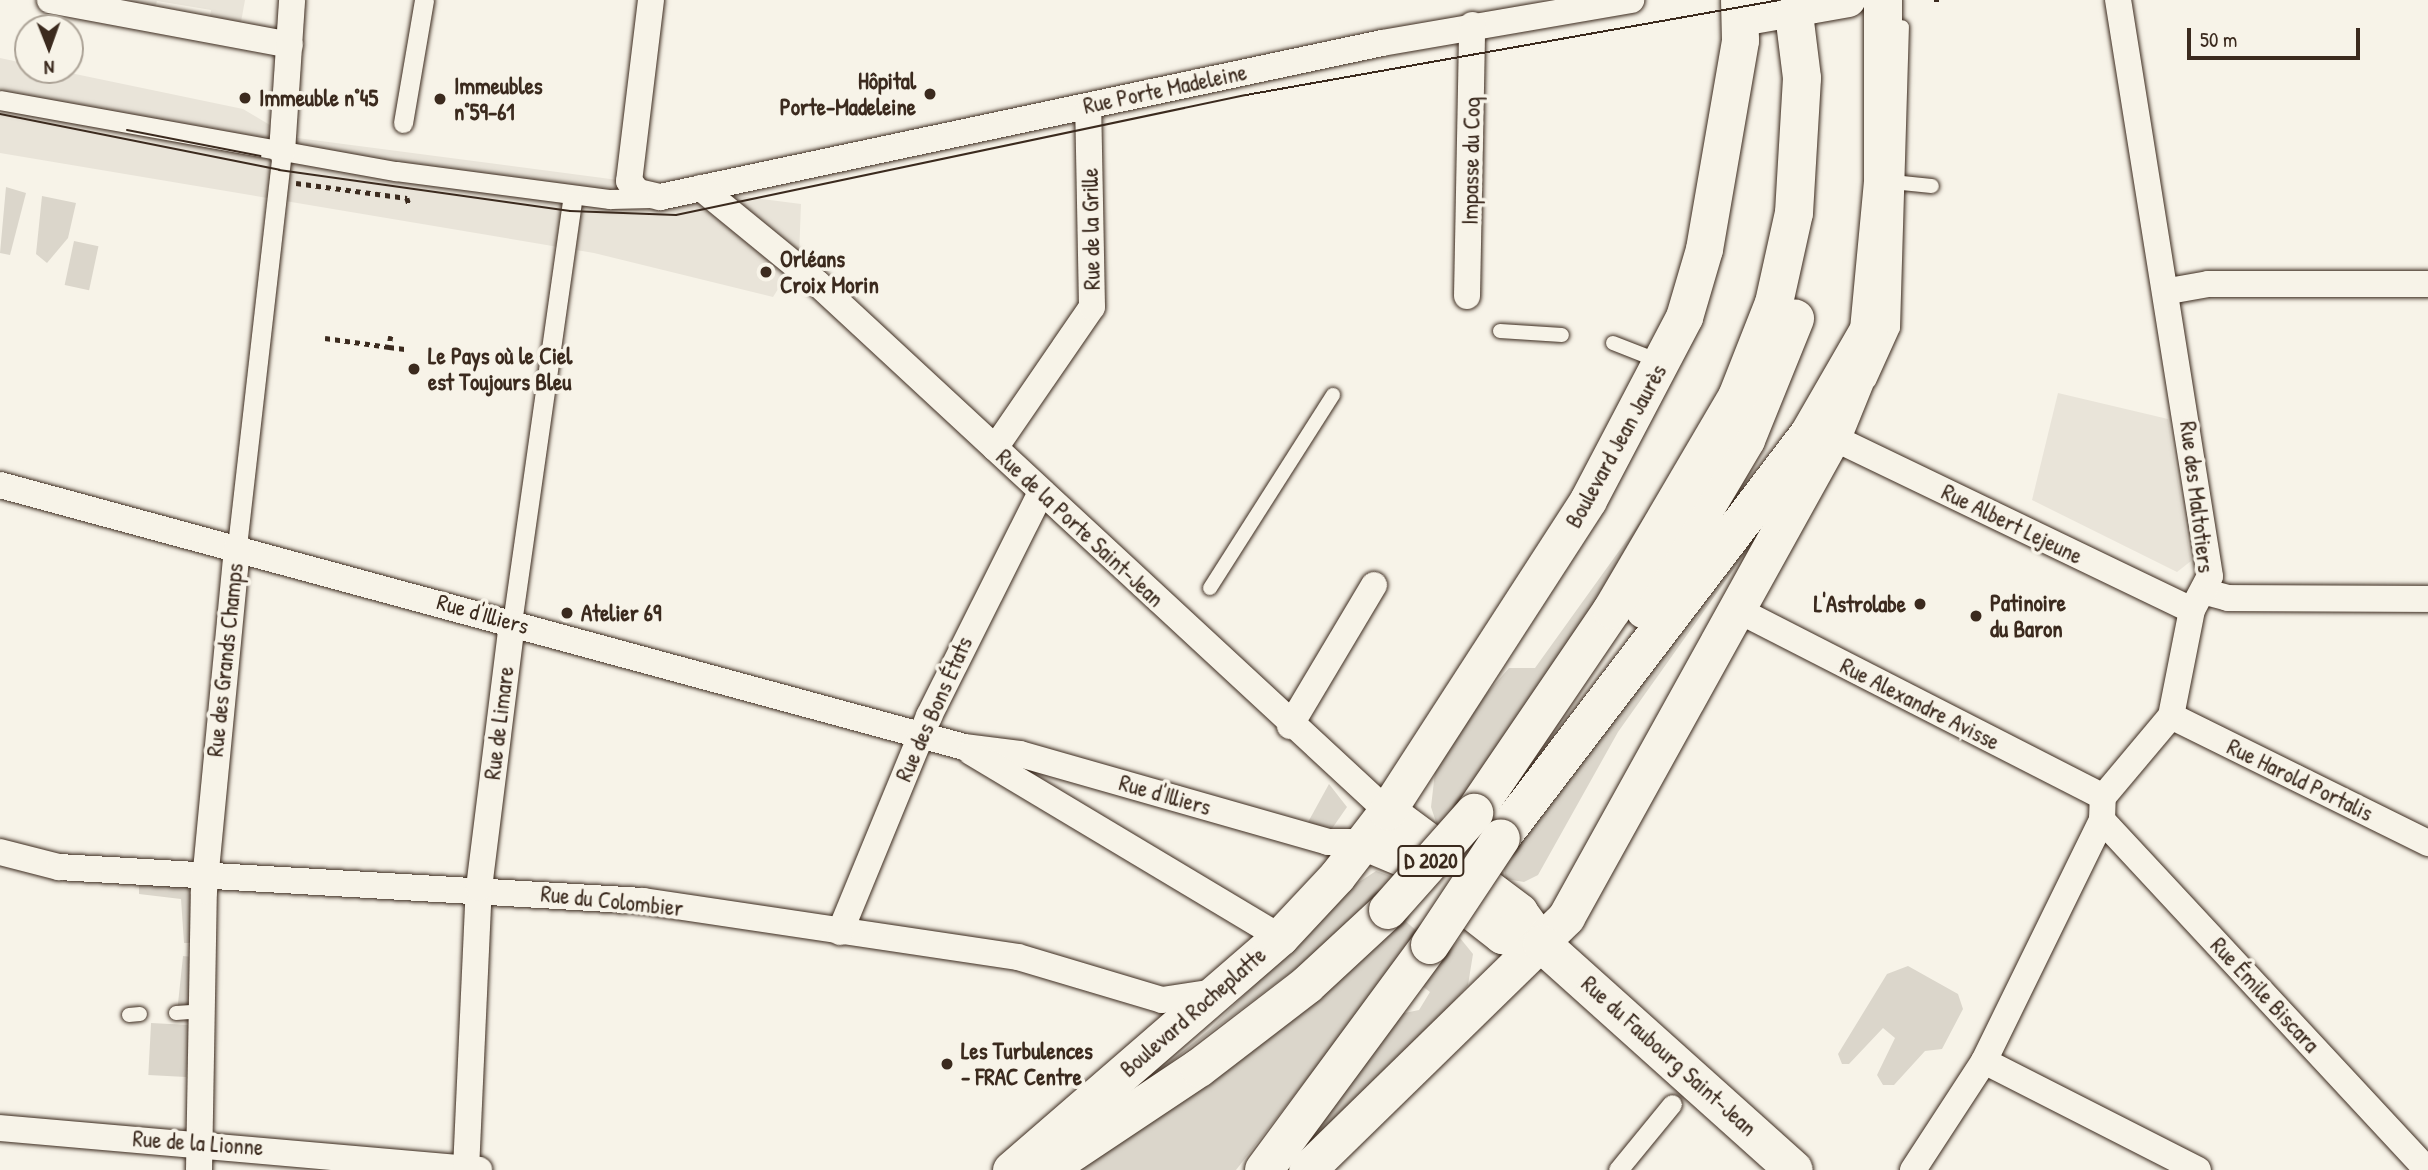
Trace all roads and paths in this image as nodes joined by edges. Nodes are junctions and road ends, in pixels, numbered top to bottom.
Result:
1 (50, 0) edge
2 (292, 0) edge
3 (425, 0) edge
4 (651, 0) edge
5 (1631, 0) edge
6 (1934, 0) edge
7 (1940, 0) edge
8 (2118, 0) edge
9 (1820, 14) edge
10 (1893, 14) edge
11 (1735, 19) edge
12 (1472, 25) junction
13 (290, 45) junction
14 (0, 100) edge
15 (1088, 106) junction
16 (403, 123) dead end
17 (282, 152) junction
18 (278, 180) junction
19 (1892, 182) junction
20 (1932, 186) dead end
21 (701, 188) junction
22 (573, 195) junction
23 (660, 197) junction
24 (409, 204) dead end
25 (2428, 284) edge
26 (2169, 291) junction
27 (1468, 296) dead end
28 (1869, 330) junction
29 (1500, 331) dead end
30 (1562, 335) dead end
31 (391, 336) dead end
32 (325, 338) dead end
33 (1613, 343) dead end
34 (389, 347) junction
35 (405, 349) dead end
36 (1657, 360) junction
37 (1333, 395) dead end
38 (1837, 439) junction
39 (995, 448) junction
40 (0, 485) edge
41 (1041, 492) junction
42 (237, 546) junction
43 (1374, 585) dead end
44 (1210, 587) dead end
45 (2428, 599) edge
46 (2199, 601) junction
47 (1743, 613) junction
48 (512, 623) junction
49 (2171, 716) junction
50 (1290, 726) junction
51 (922, 732) junction
52 (964, 747) junction
53 (1563, 751) junction
54 (1386, 797) junction
55 (2102, 808) junction
56 (1487, 825) junction
57 (1365, 842) junction
58 (2428, 843) edge
59 (0, 852) edge
60 (1329, 869) dead end
61 (205, 872) junction
62 (479, 888) junction
63 (1479, 899) dead end
64 (1579, 923) dead end
65 (840, 932) junction
66 (1273, 933) junction
67 (1542, 944) junction
68 (1200, 995) junction
69 (203, 1011) junction
70 (176, 1013) dead end
71 (1984, 1061) junction
72 (1674, 1101) dead end
73 (0, 1128) edge
74 (199, 1143) junction
75 (470, 1169) edge
76 (199, 1170) edge
77 (1010, 1170) edge
78 (1046, 1170) edge
79 (1264, 1170) edge
80 (1307, 1170) edge
81 (1618, 1170) edge
82 (1794, 1170) edge
83 (1913, 1170) edge
84 (2198, 1170) edge
85 (2427, 1170) edge

1 - 13 street
2 - 13 street
3 - 16 street
4 - 23 street
5 - 12 street, Rue Porte Madeleine
6 - 7 path
8 - 26 street, Rue des Maltotiers
9 - 11 street
9 - 53 main road
9 - 56 main road
10 - 19 main road
11 - 36 main road, Boulevard Jean Jaurès
12 - 15 street, Rue Porte Madeleine
12 - 27 street, Impasse du Coq
13 - 17 street
14 - 17 street
15 - 21 street, Rue Porte Madeleine
15 - 39 street, Rue de la Grille
17 - 18 street, Rue des Grands Champs
17 - 22 street
18 - 24 path
18 - 42 street, Rue des Grands Champs
19 - 20 lane
19 - 28 main road
19 - 38 lane
21 - 23 street, Rue Porte Madeleine
21 - 39 street, Rue de la Porte Saint-Jean
22 - 23 street
22 - 48 street, Rue de Limare
25 - 26 street
26 - 46 street, Rue des Maltotiers
28 - 38 main road
28 - 53 main road
29 - 30 lane
31 - 34 path
32 - 34 path
33 - 36 lane
34 - 35 path
36 - 54 main road, Boulevard Jean Jaurès
37 - 44 lane
38 - 46 street, Rue Albert Lejeune
38 - 47 main road
39 - 41 street, Rue de la Porte Saint-Jean
40 - 42 street, Rue d'Illiers
41 - 50 street, Rue de la Porte Saint-Jean
41 - 51 street, Rue des Bons États
42 - 48 street, Rue d'Illiers
42 - 61 street, Rue des Grands Champs
43 - 50 street
45 - 46 street, Rue Albert Lejeune
46 - 49 street, Rue des Maltotiers
47 - 55 street, Rue Alexandre Avisse
47 - 64 lane
47 - 67 main road
48 - 51 street, Rue d'Illiers
48 - 62 street, Rue de Limare
49 - 55 street, Rue des Maltotiers
49 - 58 street, Rue Harold Portalis
50 - 54 street, Rue de la Porte Saint-Jean
51 - 52 street, Rue d'Illiers
51 - 65 street, Rue des Bons États
52 - 57 street, Rue d'Illiers
52 - 66 street, Rue d'Illiers
53 - 56 main road
54 - 57 main road, Boulevard Jean Jaurès
54 - 57 main road
55 - 71 street, Rue des Maltotiers
55 - 85 street, Rue Émile Biscara
56 - 78 main road, Boulevard Rocheplatte / D 2020, bridge
56 - 79 main road, D 2020, bridge
57 - 66 main road, Boulevard Rocheplatte
59 - 61 street, Rue du Colombier
60 - 66 lane
61 - 62 street, Rue du Colombier
61 - 69 street, Rue des Grands Champs
62 - 65 street, Rue du Colombier
62 - 75 street, Rue de Limare
63 - 67 main road, Rue du Faubourg Saint-Jean
65 - 68 street, Rue du Colombier
66 - 68 main road, Boulevard Rocheplatte
67 - 80 main road
67 - 82 main road, Rue du Faubourg Saint-Jean
68 - 77 main road, Boulevard Rocheplatte
69 - 70 lane
69 - 74 street, Rue des Grands Champs
71 - 83 street, Rue des Maltotiers
71 - 84 street
72 - 81 street
73 - 74 street, Rue de la Lionne
74 - 75 street, Rue de la Lionne
74 - 76 street, Rue des Grands Champs

